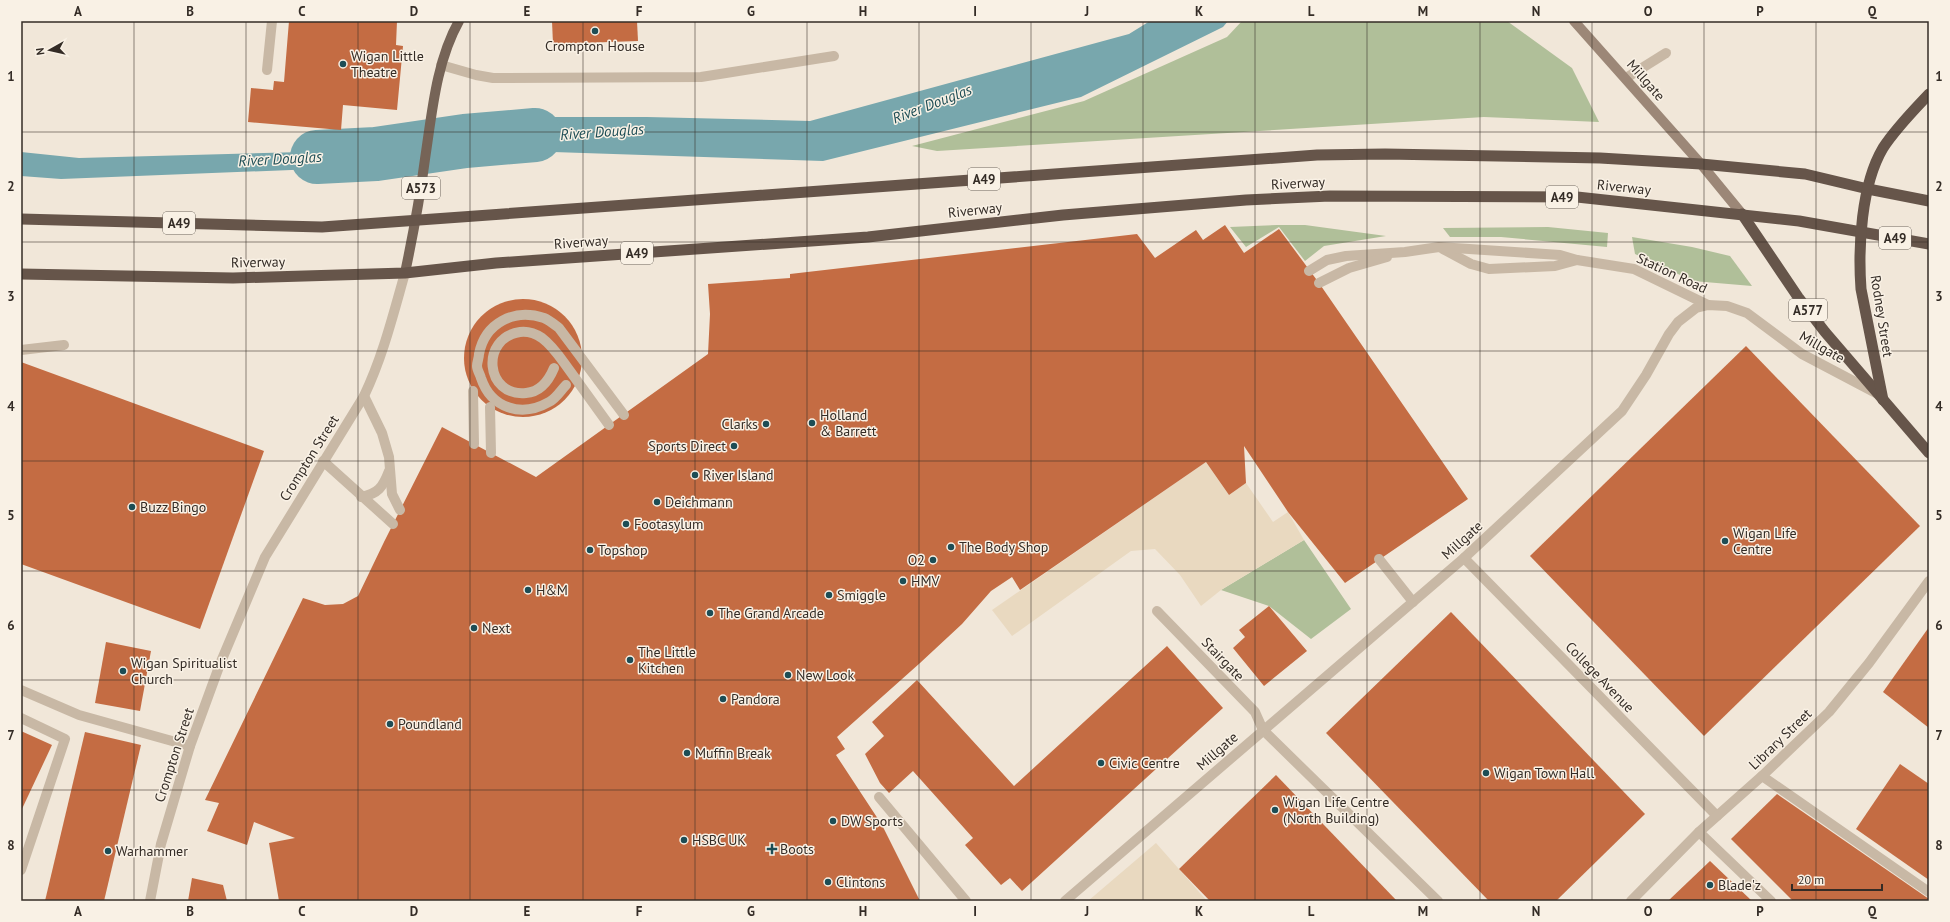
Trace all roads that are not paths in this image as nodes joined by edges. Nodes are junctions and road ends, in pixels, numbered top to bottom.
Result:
1 (272, 21) edge
2 (459, 21) edge
3 (1574, 21) edge
4 (1666, 53) dead end
5 (834, 56) dead end
6 (441, 65) junction
7 (267, 70) dead end
8 (1626, 78) junction
9 (1929, 94) edge
10 (1701, 164) junction
11 (1868, 189) junction
12 (1929, 201) edge
13 (1742, 214) junction
14 (416, 219) junction
15 (21, 220) edge
16 (1861, 232) junction
17 (1929, 244) edge
18 (1439, 247) junction
19 (1405, 252) junction
20 (1576, 260) junction
21 (1309, 271) dead end
22 (405, 273) junction
23 (21, 274) edge
24 (1319, 283) dead end
25 (1708, 306) junction
26 (64, 345) dead end
27 (21, 350) edge
28 (554, 368) dead end
29 (566, 385) dead end
30 (473, 391) dead end
31 (364, 396) junction
32 (1879, 396) junction
33 (490, 407) dead end
34 (624, 415) dead end
35 (610, 425) dead end
36 (474, 444) dead end
37 (491, 453) dead end
38 (1929, 453) edge
39 (323, 462) junction
40 (391, 465) junction
41 (361, 497) junction
42 (400, 510) dead end
43 (393, 524) dead end
44 (1464, 558) junction
45 (1379, 559) dead end
46 (1929, 581) edge
47 (1413, 602) junction
48 (1157, 611) dead end
49 (21, 690) edge
50 (21, 718) edge
51 (1263, 730) junction
52 (190, 746) junction
53 (1762, 776) junction
54 (879, 797) dead end
55 (1717, 816) junction
56 (1699, 832) junction
57 (21, 870) edge
58 (1929, 892) edge
59 (150, 901) edge
60 (966, 901) edge
61 (1065, 901) edge
62 (1438, 901) edge
63 (1631, 901) edge
64 (1771, 901) edge

1 - 7 street
2 - 6 main road, Crompton Street / A573
3 - 8 main road, Millgate
4 - 8 street
5 - 6 street
6 - 14 main road, Crompton Street / A573
8 - 10 main road, Millgate
9 - 11 highway, Rodney Street
10 - 11 highway, Riverway / A49
10 - 13 main road, Millgate
10 - 14 highway, Riverway / A49
11 - 12 highway, Riverway / A49
11 - 16 highway, Rodney Street
13 - 16 highway, Riverway / A49
13 - 22 highway, Riverway / A49
13 - 32 highway, A577
14 - 15 highway, Riverway / A49
14 - 22 main road, Crompton Street / A573
16 - 17 highway, Riverway / A49
16 - 32 highway, Rodney Street
18 - 19 street, Station Road
18 - 20 street, Station Road
18 - 20 street, Station Road
19 - 21 street, Station Road
19 - 24 street, Station Road
20 - 25 street, Station Road
22 - 23 highway, Riverway / A49
22 - 31 street, Crompton Street
25 - 32 street, Millgate
25 - 44 street, Millgate
26 - 27 street
28 - 35 street
29 - 34 street
30 - 36 street
31 - 39 street, Crompton Street
31 - 40 street
32 - 38 highway, A577
33 - 37 street
39 - 41 street
39 - 52 street, Crompton Street
40 - 41 street
40 - 42 street
41 - 43 street
44 - 47 street, Millgate
44 - 55 street, College Avenue
45 - 47 street
46 - 53 street, Library Street
47 - 51 street, Millgate
48 - 51 street, Stairgate
49 - 52 street
50 - 57 street
51 - 61 street, Millgate
51 - 62 street
52 - 59 street, Crompton Street
53 - 55 street, Library Street
53 - 58 street
54 - 60 street
55 - 56 street, Library Street
56 - 63 street, Library Street
56 - 64 street

